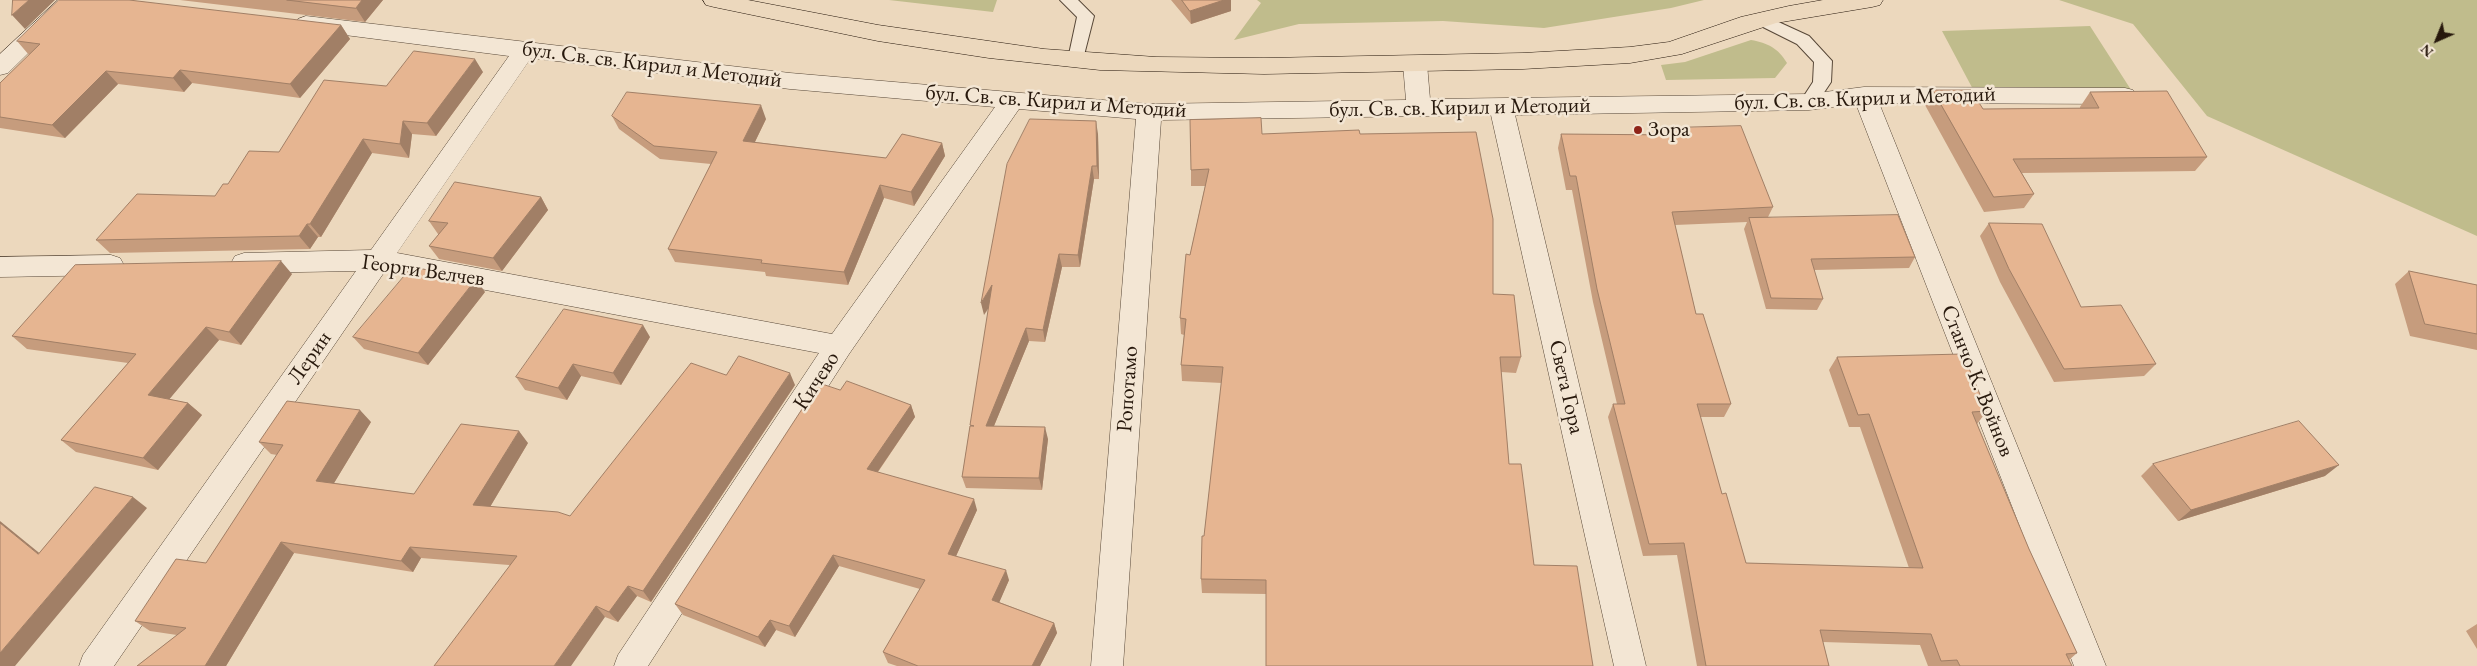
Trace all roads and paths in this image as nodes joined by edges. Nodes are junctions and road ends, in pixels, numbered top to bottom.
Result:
1 (72, 0) edge
2 (714, 0) edge
3 (1068, 0) edge
4 (1872, 0) edge
5 (1088, 8) edge
6 (1761, 19) junction
7 (288, 22) edge
8 (525, 50) junction
9 (1076, 59) junction
10 (1414, 64) junction
11 (0, 67) edge
12 (1864, 96) junction
13 (2135, 96) edge
14 (1012, 101) junction
15 (1809, 102) junction
16 (1419, 107) junction
17 (1501, 107) junction
18 (1149, 112) junction
19 (378, 260) junction
20 (219, 263) edge
21 (139, 264) edge
22 (0, 267) edge
23 (840, 346) junction
24 (95, 666) edge
25 (630, 666) edge
26 (1107, 666) edge
27 (1630, 666) edge
28 (2090, 666) edge

1 - 11 street
2 - 9 main road, бул. Св. св. Кирил и Методий
3 - 5 lane
4 - 6 main road, бул. Св. св. Кирил и Методий
5 - 9 lane
6 - 10 main road, бул. Св. св. Кирил и Методий
6 - 15 lane
7 - 8 street, бул. Св. св. Кирил и Методий
8 - 14 street, бул. Св. св. Кирил и Методий
8 - 19 street, Лерин
9 - 10 main road, бул. Св. св. Кирил и Методий
10 - 16 street
12 - 13 street, бул. Св. св. Кирил и Методий
12 - 15 street, бул. Св. св. Кирил и Методий
12 - 28 street, Станчо К. Войнов
14 - 18 street, бул. Св. св. Кирил и Методий
14 - 23 street, Кичево
15 - 17 street, бул. Св. св. Кирил и Методий
16 - 17 street, бул. Св. св. Кирил и Методий
16 - 18 street, бул. Св. св. Кирил и Методий
17 - 27 street, Света Гора
18 - 26 street, Ропотамо
19 - 20 street, Георги Велчев
19 - 23 street, Георги Велчев
19 - 24 street, Лерин
21 - 22 street
23 - 25 street, Кичево

